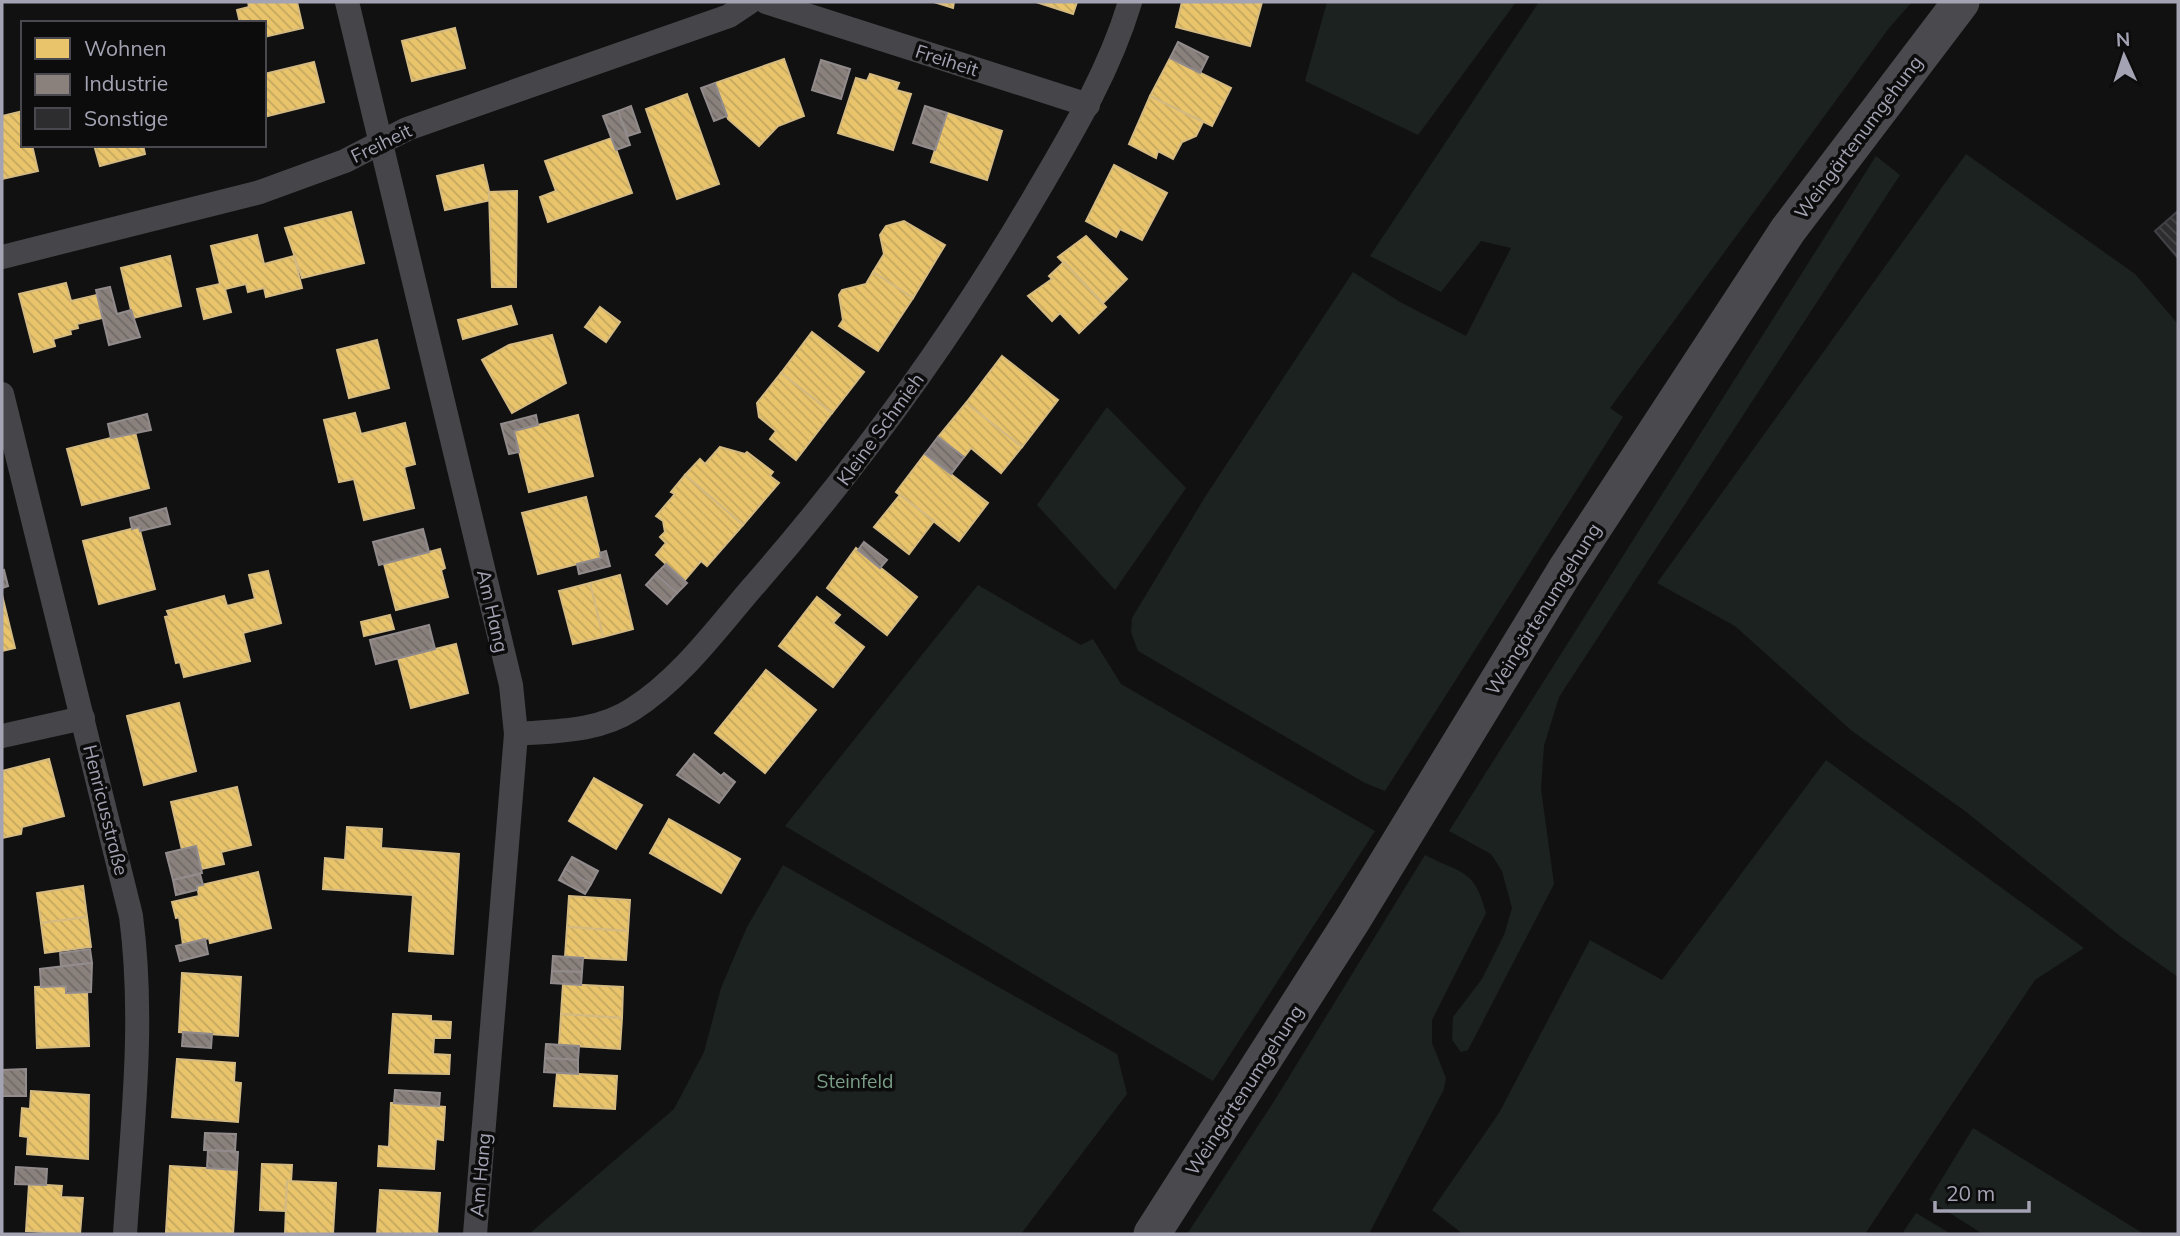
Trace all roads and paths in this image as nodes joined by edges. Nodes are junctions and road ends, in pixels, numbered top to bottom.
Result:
1 (346, 2) edge
2 (750, 2) edge
3 (766, 2) edge
4 (1130, 2) edge
5 (1961, 2) edge
6 (1088, 106) junction
7 (382, 142) junction
8 (2, 257) edge
9 (2, 394) edge
10 (83, 718) junction
11 (516, 734) junction
12 (2, 736) edge
13 (125, 1234) edge
14 (475, 1234) edge
15 (1152, 1234) edge

1 - 7 street, Am Hang
2 - 7 street, Freiheit
3 - 6 street, Freiheit
4 - 6 street, Kleine Schmieh
5 - 15 main road, Weingärtenumgehung
6 - 11 street, Kleine Schmieh
7 - 8 street, Freiheit
7 - 11 street, Am Hang
9 - 10 street, Henricusstraße
10 - 12 street
10 - 13 street, Henricusstraße
11 - 14 street, Am Hang

